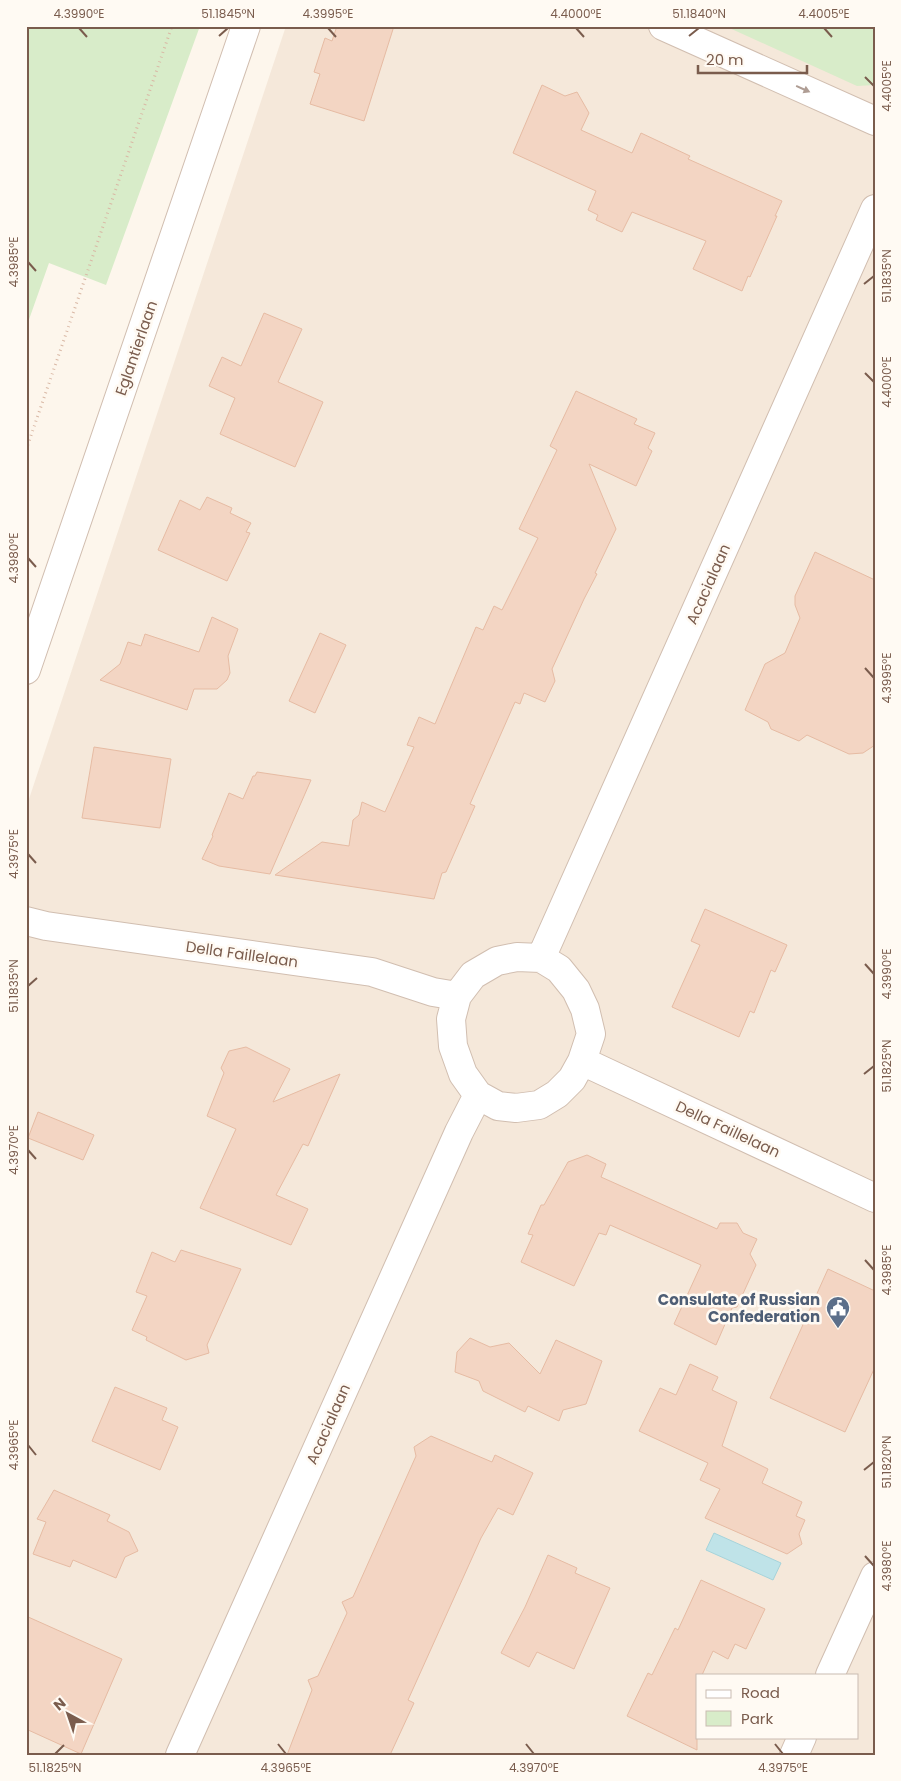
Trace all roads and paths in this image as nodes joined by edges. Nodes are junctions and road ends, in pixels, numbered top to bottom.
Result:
1 (172, 26) edge
2 (246, 26) edge
3 (663, 26) edge
4 (875, 121) edge
5 (875, 209) edge
6 (26, 450) edge
7 (26, 670) edge
8 (26, 921) edge
9 (541, 958) junction
10 (457, 996) junction
11 (582, 1061) junction
12 (478, 1095) junction
13 (875, 1198) edge
14 (875, 1576) edge
15 (830, 1674) edge
16 (802, 1738) edge
17 (180, 1755) edge
18 (794, 1755) edge

1 - 6 path
2 - 7 street, Eglantierlaan
3 -> 4 street
5 - 9 street, Acacialaan
8 - 10 street, Della Faillelaan
9 - 10 street
9 - 11 street
10 - 12 street
11 - 12 street
11 - 13 street, Della Faillelaan
12 - 17 street, Acacialaan
14 - 15 street
16 - 18 street

